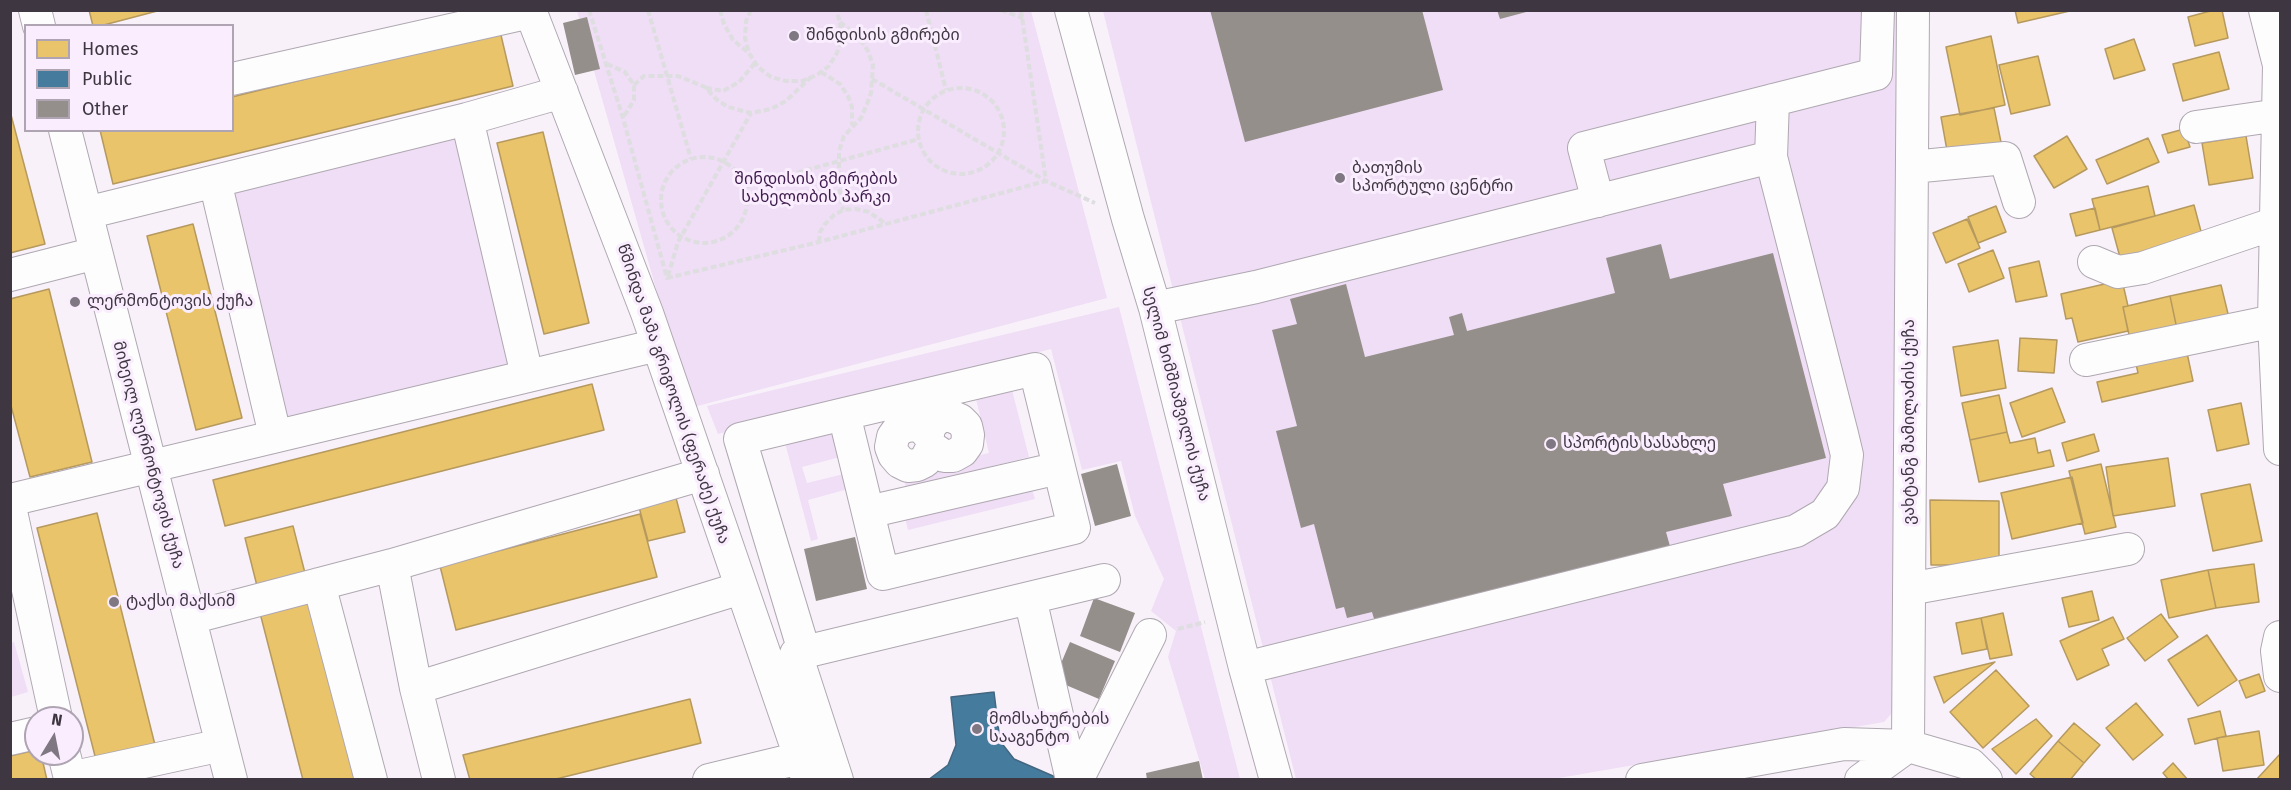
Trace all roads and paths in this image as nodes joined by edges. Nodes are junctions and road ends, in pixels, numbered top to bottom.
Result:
1 (589, 10) edge
2 (648, 10) edge
3 (720, 10) edge
4 (751, 10) edge
5 (836, 10) edge
6 (926, 10) edge
7 (1001, 10) edge
8 (1021, 10) edge
9 (1071, 10) edge
10 (1878, 10) edge
11 (1913, 10) edge
12 (2265, 10) edge
13 (530, 11) edge
14 (1023, 18) junction
15 (840, 22) junction
16 (749, 53) junction
17 (755, 63) junction
18 (606, 64) junction
19 (821, 72) junction
20 (667, 76) junction
21 (810, 78) junction
22 (234, 79) edge
23 (872, 80) junction
24 (634, 85) junction
25 (705, 87) junction
26 (946, 90) junction
27 (562, 92) junction
28 (1773, 100) junction
29 (923, 109) junction
30 (751, 113) junction
31 (2278, 115) junction
32 (467, 118) junction
33 (623, 118) junction
34 (852, 126) junction
35 (2196, 127) dead end
36 (66, 132) edge
37 (919, 139) junction
38 (998, 153) junction
39 (1772, 157) junction
40 (691, 159) junction
41 (839, 161) junction
42 (723, 162) junction
43 (1912, 167) junction
44 (215, 181) junction
45 (1046, 181) junction
46 (745, 187) junction
47 (1598, 201) junction
48 (2019, 202) dead end
49 (843, 210) junction
50 (86, 213) junction
51 (1128, 219) junction
52 (2276, 223) junction
53 (886, 224) junction
54 (681, 236) junction
55 (819, 242) junction
56 (96, 253) junction
57 (2094, 262) dead end
58 (10, 275) edge
59 (667, 278) junction
60 (1155, 308) junction
61 (647, 313) junction
62 (2274, 321) junction
63 (658, 345) junction
64 (2086, 360) dead end
65 (527, 375) junction
66 (844, 414) junction
67 (275, 435) junction
68 (930, 441) dead end
69 (2280, 449) edge
70 (854, 456) junction
71 (151, 465) junction
72 (1059, 468) junction
73 (703, 474) junction
74 (10, 500) edge
75 (10, 507) edge
76 (868, 512) junction
77 (15, 546) edge
78 (2128, 549) dead end
79 (392, 565) junction
80 (1104, 580) dead end
81 (319, 584) junction
82 (741, 588) junction
83 (1909, 589) junction
84 (1030, 598) junction
85 (1233, 616) junction
86 (190, 618) junction
87 (1150, 635) joint
88 (2280, 637) edge
89 (804, 651) junction
90 (1245, 668) junction
91 (2280, 676) edge
92 (416, 688) junction
93 (53, 706) edge
94 (222, 745) junction
95 (1908, 746) junction
96 (804, 769) edge
97 (68, 771) edge
98 (231, 780) edge
99 (371, 780) edge
100 (439, 780) edge
101 (709, 780) edge
102 (837, 780) edge
103 (1072, 780) edge
104 (1077, 780) edge
105 (1276, 780) edge
106 (1642, 780) edge
107 (1862, 780) edge
108 (1986, 780) edge

1 - 18 path
2 - 20 path
3 - 16 path
4 - 16 path
5 - 15 path
6 - 26 path
7 - 14 path
8 - 14 path
9 - 51 street, სელიმ ხიმშიაშვილის ქუჩა
10 - 28 street
11 - 43 street, ვახტანგ შამილაძის ქუჩა
12 - 31 street
13 - 22 street
13 - 27 street, წმინდა მამა გრიგოლის (ფერაძე) ქუჩა
14 - 45 path
15 - 19 path
15 - 23 path
16 - 17 path
17 - 21 path
17 - 25 path
18 - 24 path
18 - 33 path
19 - 21 path
19 - 34 path
20 - 24 path
20 - 25 path
20 - 40 path
21 - 30 path
23 - 29 path
23 - 34 path
24 - 33 path
25 - 30 path
26 - 29 path
26 - 38 path
27 - 32 street
27 - 61 street, წმინდა მამა გრიგოლის (ფერაძე) ქუჩა
28 - 39 street
28 - 47 street
29 - 37 path
29 - 38 path
30 - 42 path
31 - 35 street
31 - 52 street
32 - 44 street
32 - 65 street
33 - 59 path
34 - 41 path
36 - 50 street, მიხეილ ლერმონტოვის ქუჩა
37 - 38 path
37 - 41 path
38 - 45 path
39 - 47 street
39 - 90 street
40 - 42 path
40 - 54 path
41 - 46 path
41 - 49 path
42 - 46 path
42 - 54 path
43 - 48 street
43 - 83 street, ვახტანგ შამილაძის ქუჩა
44 - 50 street
44 - 67 street
45 - 51 path
45 - 53 path
46 - 54 path
47 - 60 street
49 - 53 path
49 - 55 path
50 - 56 street, მიხეილ ლერმონტოვის ქუჩა
51 - 60 street, სელიმ ხიმშიაშვილის ქუჩა
52 - 57 street
52 - 62 street
53 - 55 path
54 - 59 path
55 - 59 path
56 - 58 street
56 - 71 street, მიხეილ ლერმონტოვის ქუჩა
59 - 61 path
60 - 85 street, სელიმ ხიმშიაშვილის ქუჩა
61 - 63 street, წმინდა მამა გრიგოლის (ფერაძე) ქუჩა
62 - 64 street
62 - 69 street
63 - 65 street
63 - 73 street, წმინდა მამა გრიგოლის (ფერაძე) ქუჩა
65 - 67 street
66 - 70 street
66 - 72 street
66 - 89 street
67 - 71 street
68 - 70 street
70 - 76 street
71 - 74 street
71 - 86 street, მიხეილ ლერმონტოვის ქუჩა
72 - 76 street
72 - 76 street
73 - 79 street
73 - 82 street, წმინდა მამა გრიგოლის (ფერაძე) ქუჩა
75 - 77 street
77 - 93 street
78 - 83 street
79 - 81 street
79 - 92 street
80 - 84 street
81 - 86 street
81 - 99 street
82 - 92 street
82 - 96 street, წმინდა მამა გრიგოლის (ფერაძე) ქუჩა
83 - 95 street, ვახტანგ შამილაძის ქუჩა
84 - 89 street
84 - 103 street
85 - 87 path
85 - 90 street, სელიმ ხიმშიაშვილის ქუჩა
86 - 94 street, მიხეილ ლერმონტოვის ქუჩა
87 - 104 street
88 - 91 street
89 - 102 street
90 - 105 street, სელიმ ხიმშიაშვილის ქუჩა
92 - 100 street
94 - 97 street
94 - 98 street, მიხეილ ლერმონტოვის ქუჩა
95 - 106 street
95 - 107 street
95 - 108 street
96 - 101 street

